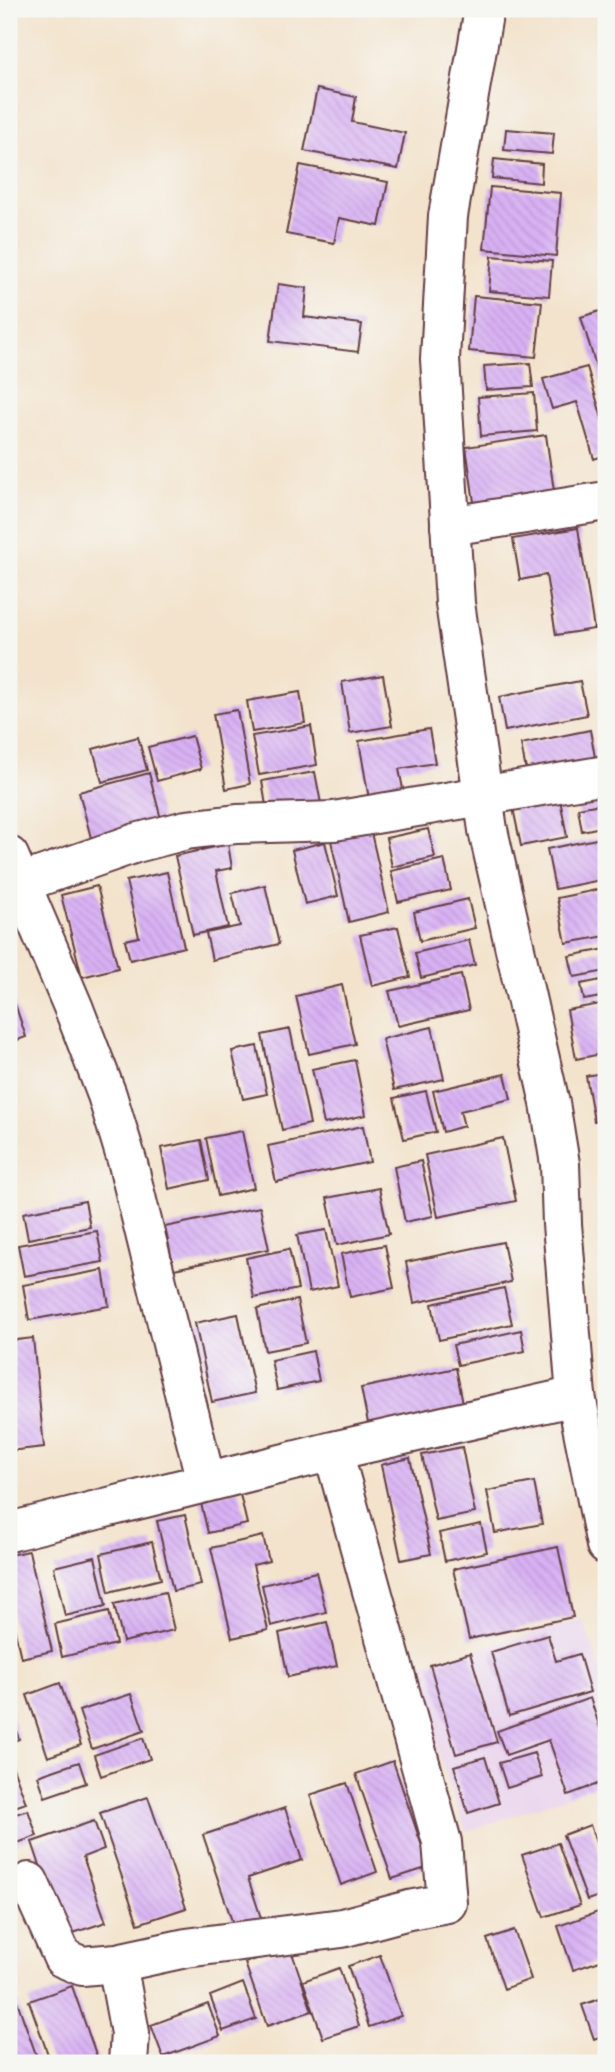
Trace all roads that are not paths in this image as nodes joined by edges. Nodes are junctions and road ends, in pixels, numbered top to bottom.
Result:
1 (484, 9) edge
2 (606, 501) edge
3 (450, 526) junction
4 (606, 775) edge
5 (483, 797) junction
6 (15, 869) edge
7 (576, 1396) junction
8 (333, 1451) junction
9 (206, 1482) junction
10 (9, 1532) edge
11 (606, 1545) edge
12 (29, 1882) dead end
13 (117, 1964) junction
14 (128, 2063) edge

1 - 3 street
2 - 3 street
3 - 5 street
4 - 5 street
5 - 6 street
5 - 7 street
6 - 9 street
7 - 8 street
7 - 11 street
8 - 9 street
8 - 13 street
9 - 10 street
12 - 13 street
13 - 14 street

